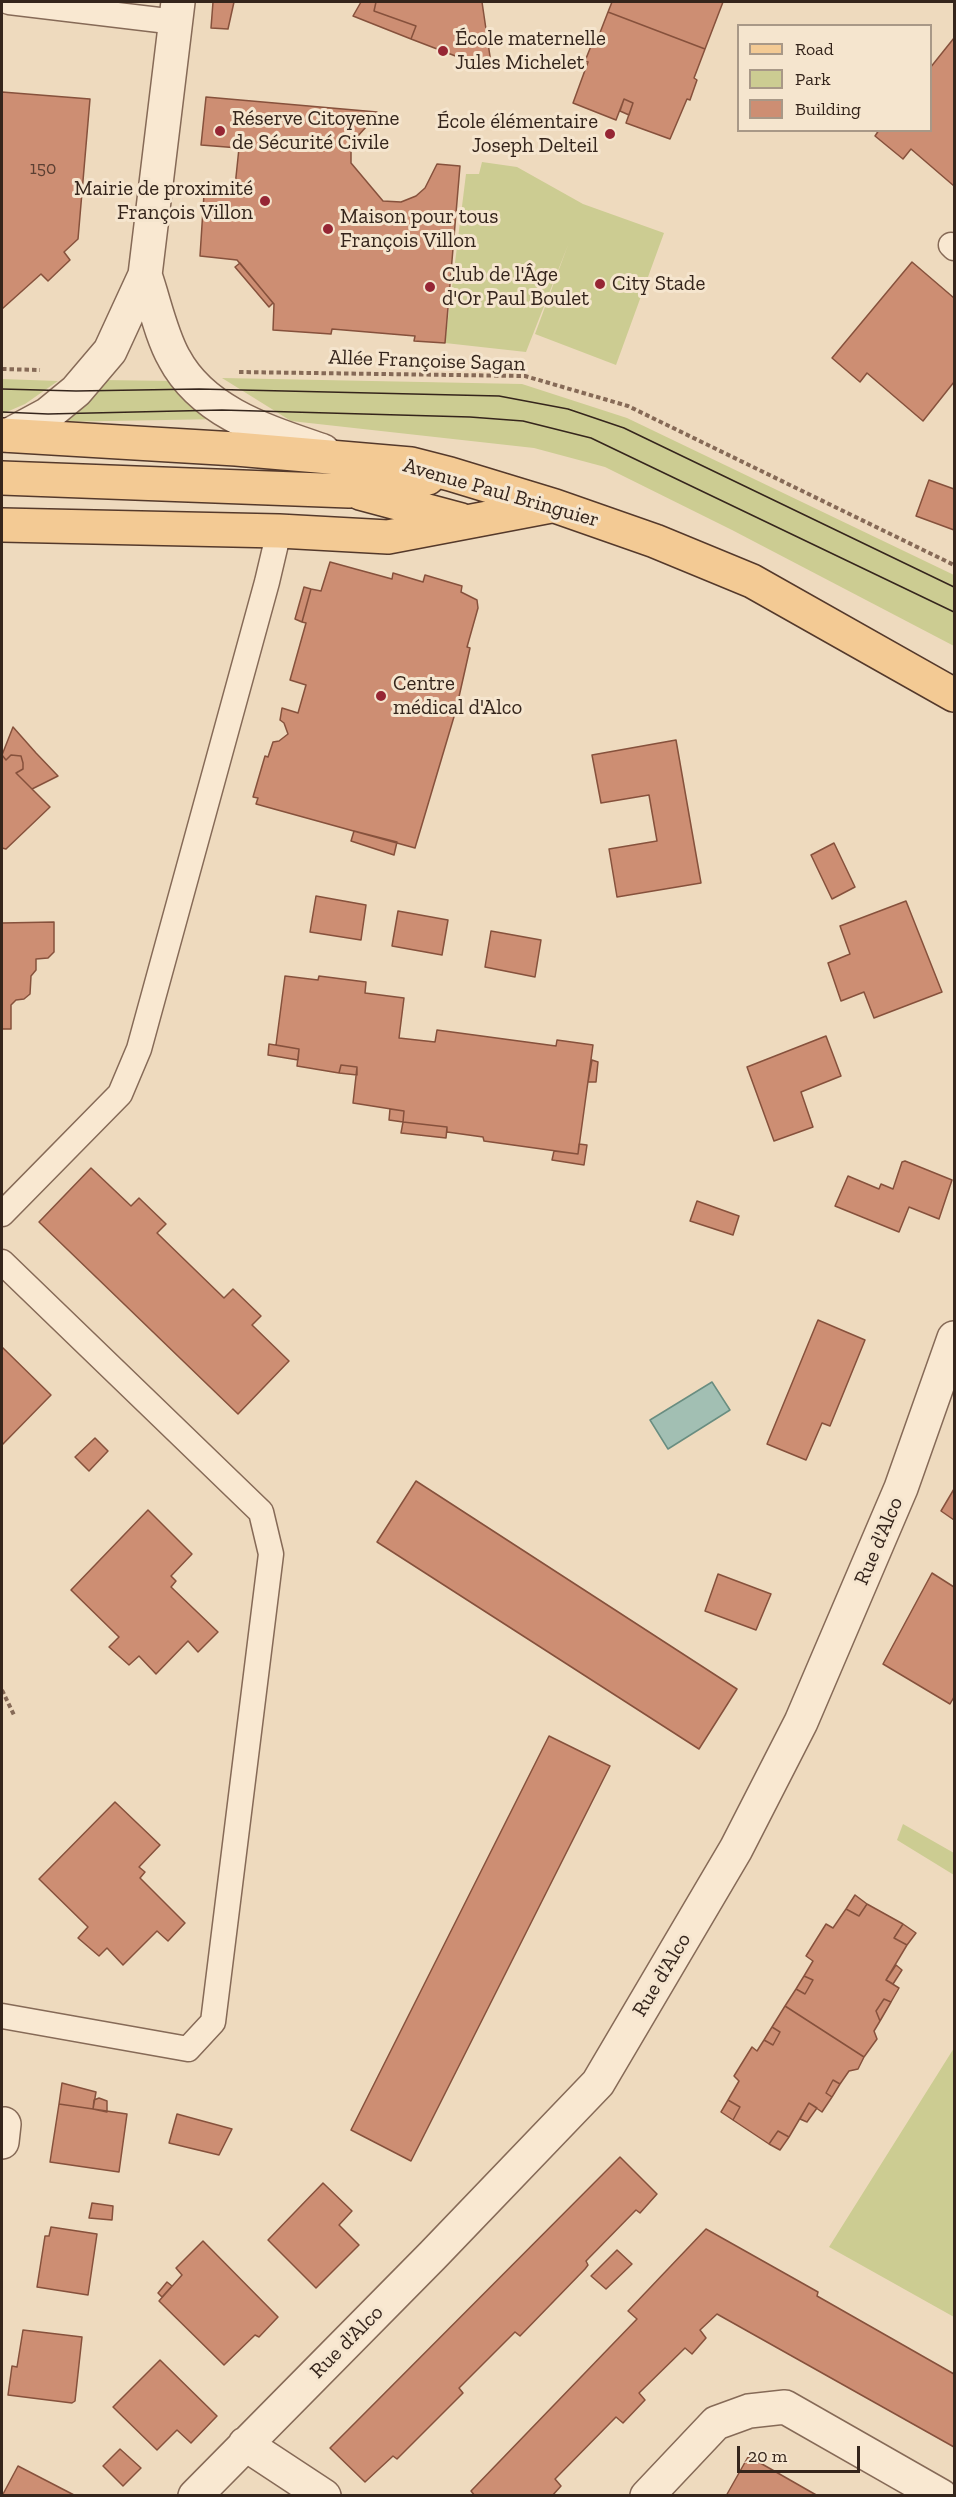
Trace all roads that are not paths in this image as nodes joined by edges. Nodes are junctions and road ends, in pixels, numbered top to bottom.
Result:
1 (9, 2) edge
2 (177, 12) edge
3 (145, 275) junction
4 (5, 435) edge
5 (342, 458) junction
6 (450, 474) junction
7 (2, 477) edge
8 (349, 491) junction
9 (555, 506) junction
10 (468, 522) junction
11 (2, 525) edge
12 (279, 531) junction
13 (954, 695) edge
14 (2, 1214) edge
15 (2, 1262) edge
16 (954, 1338) edge
17 (2, 2016) edge
18 (245, 2444) junction
19 (195, 2496) edge
20 (324, 2496) edge
21 (647, 2496) edge
22 (941, 2496) edge

1 - 2 lane
2 - 3 street
3 - 4 street
3 - 5 street
4 - 5 main road, Avenue Paul Bringuier
5 - 6 main road, Avenue Paul Bringuier
6 - 8 main road
6 - 9 main road, Avenue Paul Bringuier
7 - 8 main road
8 - 10 main road
9 - 10 main road
9 - 13 main road, Avenue Paul Bringuier
10 - 12 main road
11 - 12 main road
12 - 14 lane
15 - 17 lane
16 - 18 street, Rue d'Alco
18 - 19 street, Rue d'Alco
18 - 20 street
21 - 22 street

